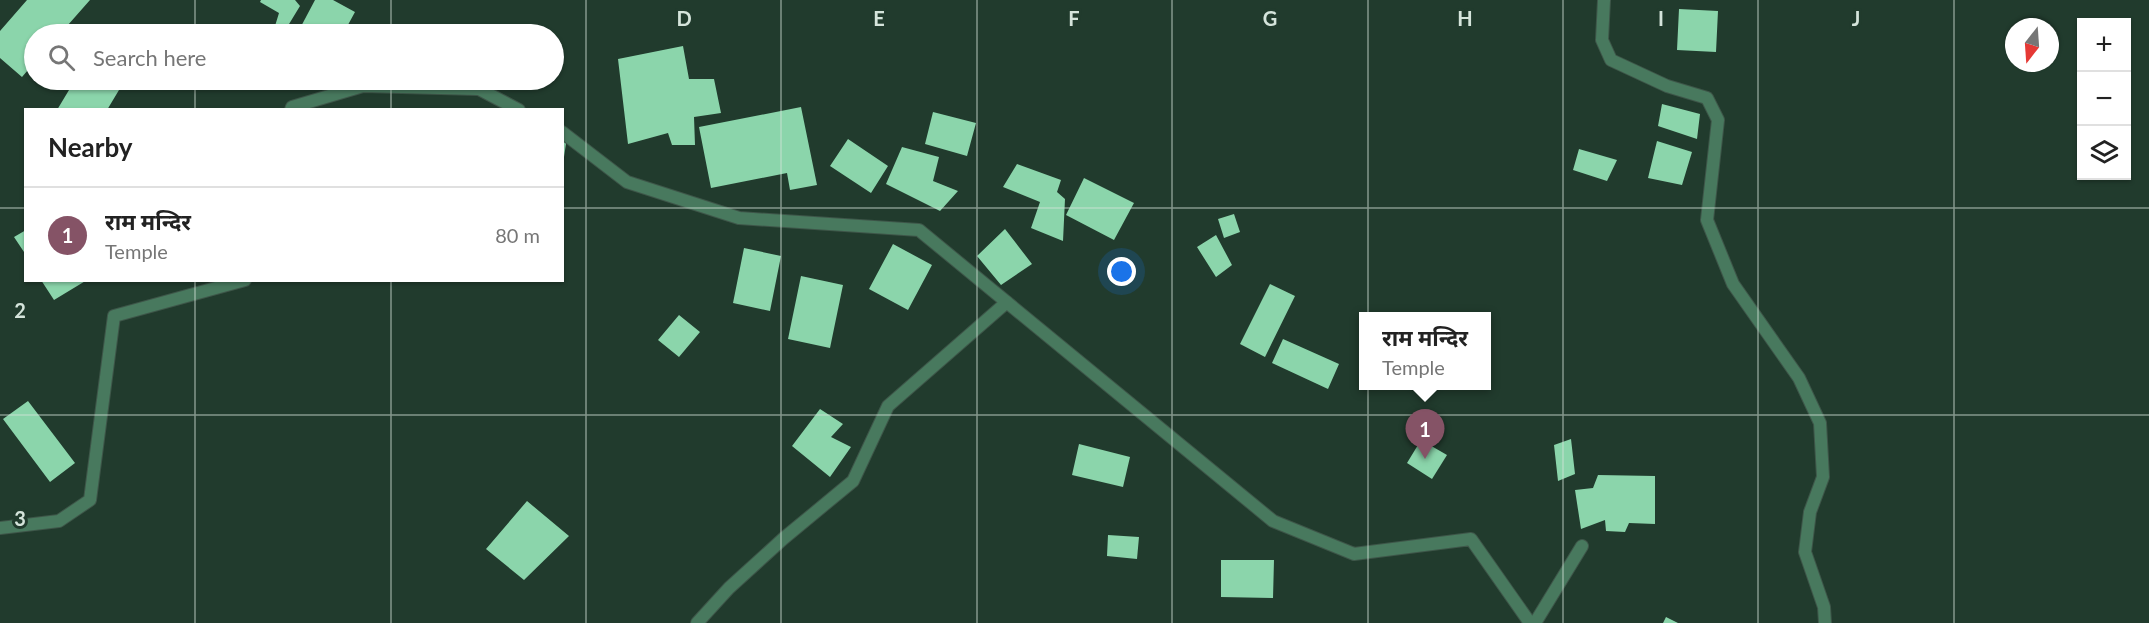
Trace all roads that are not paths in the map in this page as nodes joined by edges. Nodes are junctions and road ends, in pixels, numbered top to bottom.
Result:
1 (1604, 0) edge
2 (349, 90) edge
3 (480, 90) edge
4 (292, 108) edge
5 (515, 108) edge
6 (564, 134) edge
7 (238, 282) edge
8 (1007, 302) junction
9 (0, 528) edge
10 (1581, 546) dead end
11 (697, 623) edge
12 (1530, 623) edge
13 (1535, 623) edge
14 (1825, 623) edge

1 - 14 street
2 - 4 street
3 - 5 street
6 - 8 street
7 - 9 street
8 - 11 street
8 - 12 street
10 - 13 street

